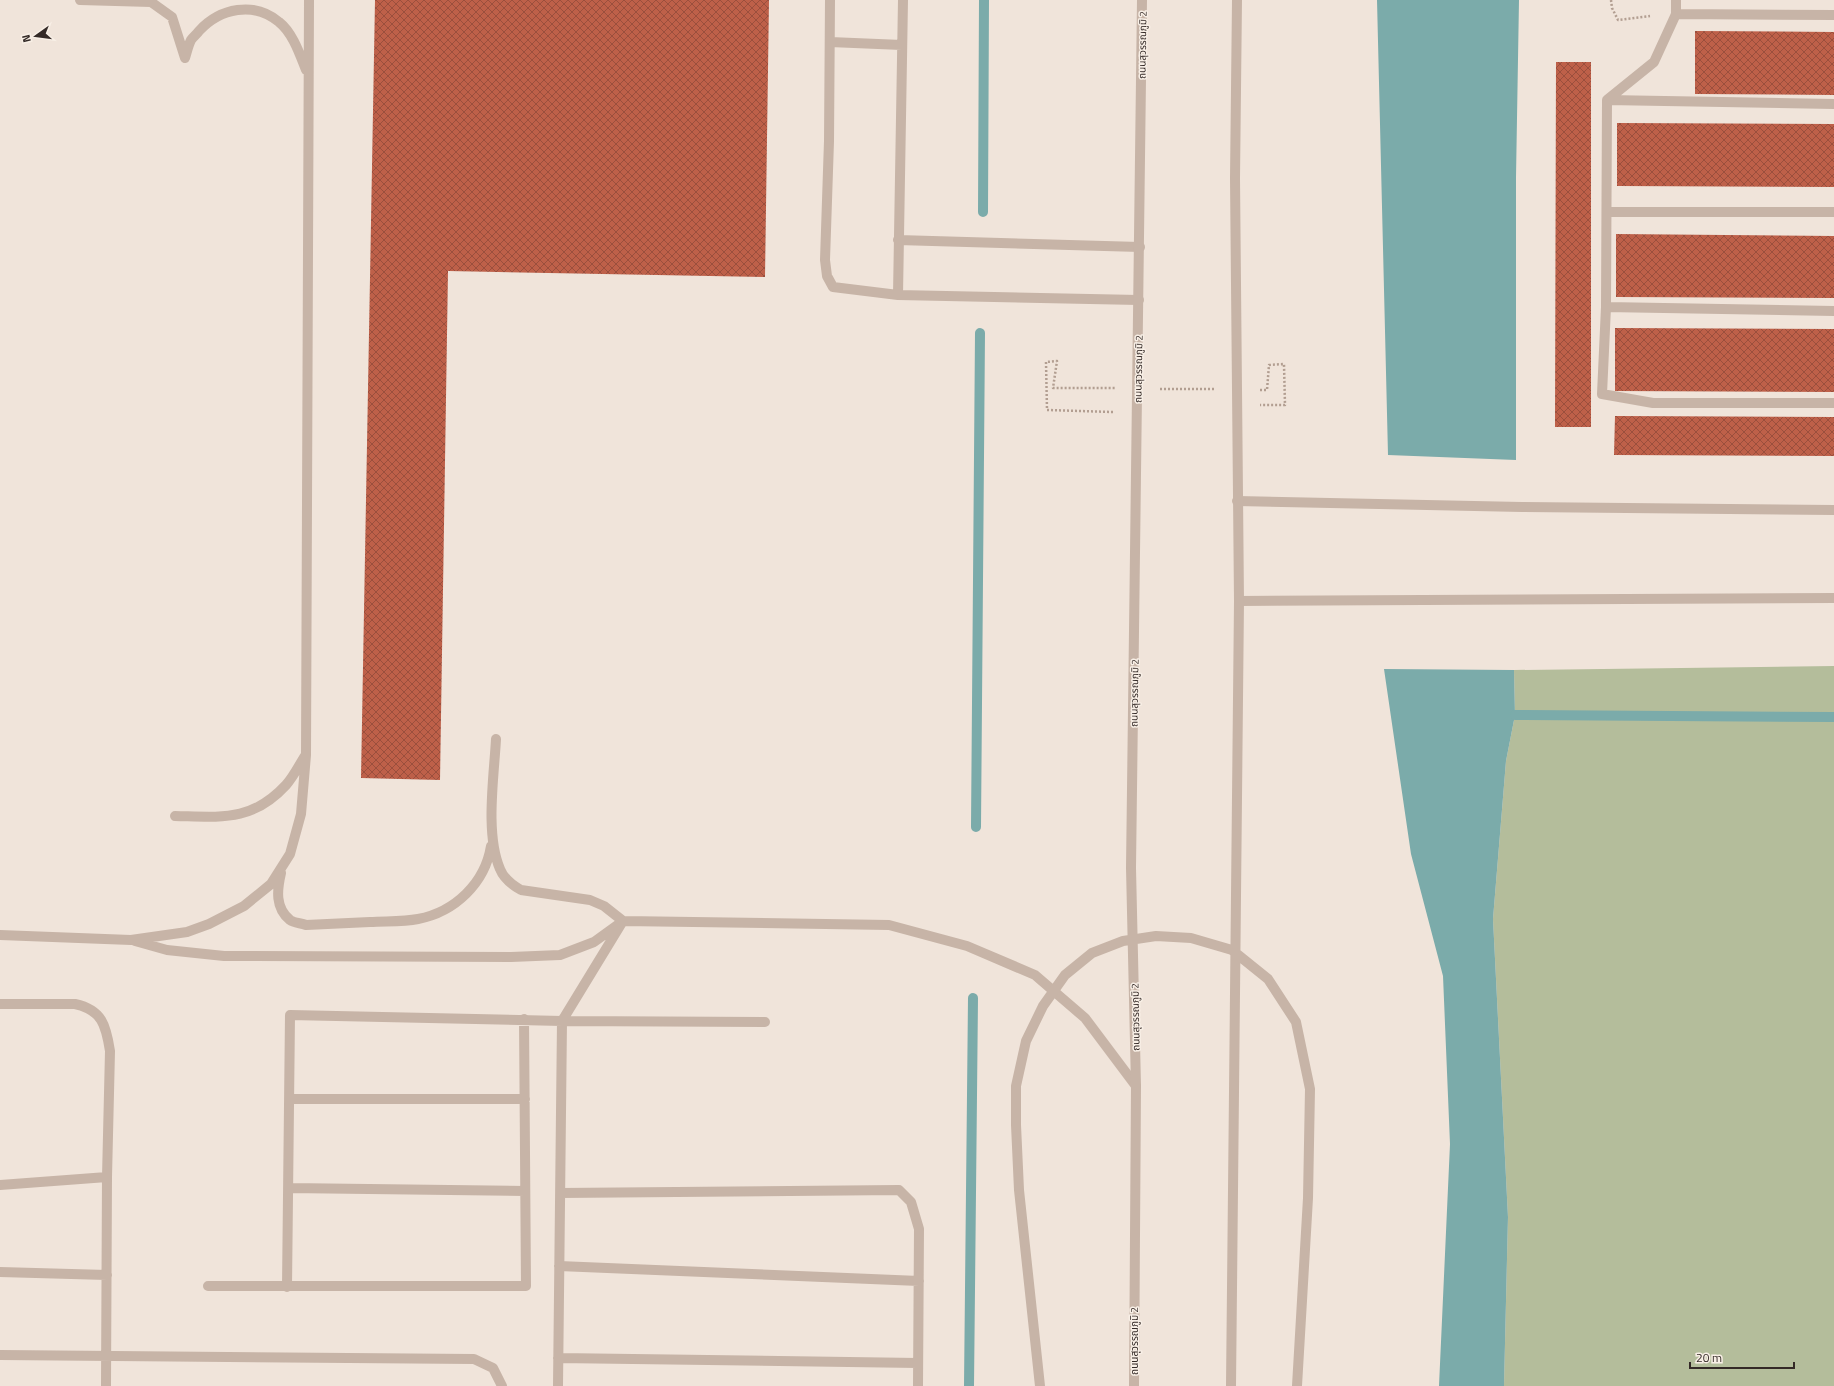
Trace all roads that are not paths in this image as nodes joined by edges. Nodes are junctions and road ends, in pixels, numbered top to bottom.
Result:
1 (80, 0) edge
2 (309, 0) edge
3 (830, 0) edge
4 (902, 0) edge
5 (1142, 0) edge
6 (1237, 0) edge
7 (1676, 0) edge
8 (1676, 14) junction
9 (1834, 16) edge
10 (830, 42) junction
11 (902, 45) junction
12 (308, 74) junction
13 (1607, 100) junction
14 (1834, 104) edge
15 (1607, 212) junction
16 (1834, 212) edge
17 (898, 240) junction
18 (1140, 247) junction
19 (898, 295) junction
20 (1139, 300) junction
21 (1606, 307) junction
22 (1834, 311) edge
23 (1834, 404) edge
24 (1237, 501) junction
25 (1834, 510) edge
26 (1834, 598) edge
27 (1239, 601) junction
28 (496, 739) dead end
29 (306, 755) junction
30 (175, 816) dead end
31 (492, 841) junction
32 (283, 865) junction
33 (623, 921) junction
34 (0, 935) edge
35 (131, 940) junction
36 (0, 1004) edge
37 (524, 1020) junction
38 (562, 1020) junction
39 (765, 1022) dead end
40 (1136, 1086) junction
41 (288, 1098) junction
42 (525, 1099) junction
43 (107, 1177) junction
44 (0, 1185) edge
45 (288, 1188) junction
46 (525, 1191) junction
47 (560, 1193) junction
48 (559, 1266) junction
49 (0, 1272) edge
50 (107, 1275) junction
51 (919, 1281) junction
52 (208, 1286) dead end
53 (287, 1287) junction
54 (0, 1354) edge
55 (106, 1356) junction
56 (558, 1358) junction
57 (918, 1363) junction
58 (106, 1386) edge
59 (502, 1386) edge
60 (558, 1386) edge
61 (918, 1386) edge
62 (1040, 1386) edge
63 (1134, 1386) edge
64 (1231, 1386) edge
65 (1296, 1386) edge

1 - 12 street
2 - 12 street
3 - 10 street
4 - 11 street
5 - 18 street, ถนนสุวรรณภูมิ 2
6 - 24 street
7 - 8 street
8 - 9 street
8 - 13 street
10 - 11 street
10 - 19 street
11 - 17 street
12 - 29 street
13 - 14 street
13 - 15 street
15 - 16 street
15 - 21 street
17 - 18 street
17 - 19 street
18 - 20 street, ถนนสุวรรณภูมิ 2
19 - 20 street
20 - 40 street, ถนนสุวรรณภูมิ 2
21 - 22 street
21 - 23 street
24 - 25 street
24 - 27 street
26 - 27 street
27 - 64 street
28 - 31 street
29 - 30 street
29 - 32 street
31 - 32 street
31 - 33 street
32 - 35 street
33 - 35 street
33 - 38 street
33 - 40 street
34 - 35 street
36 - 43 street
37 - 38 street
37 - 41 street
37 - 42 street
38 - 39 street
38 - 47 street
40 - 63 street, ถนนสุวรรณภูมิ 2
41 - 42 street
41 - 45 street
42 - 46 street
43 - 44 street
43 - 50 street
45 - 46 street
45 - 53 street
46 - 53 street
47 - 48 street
47 - 51 street
48 - 51 street
48 - 56 street
49 - 50 street
50 - 55 street
51 - 57 street
52 - 53 street
54 - 55 street
55 - 58 street
55 - 59 street
56 - 57 street
56 - 60 street
57 - 61 street
62 - 65 street

